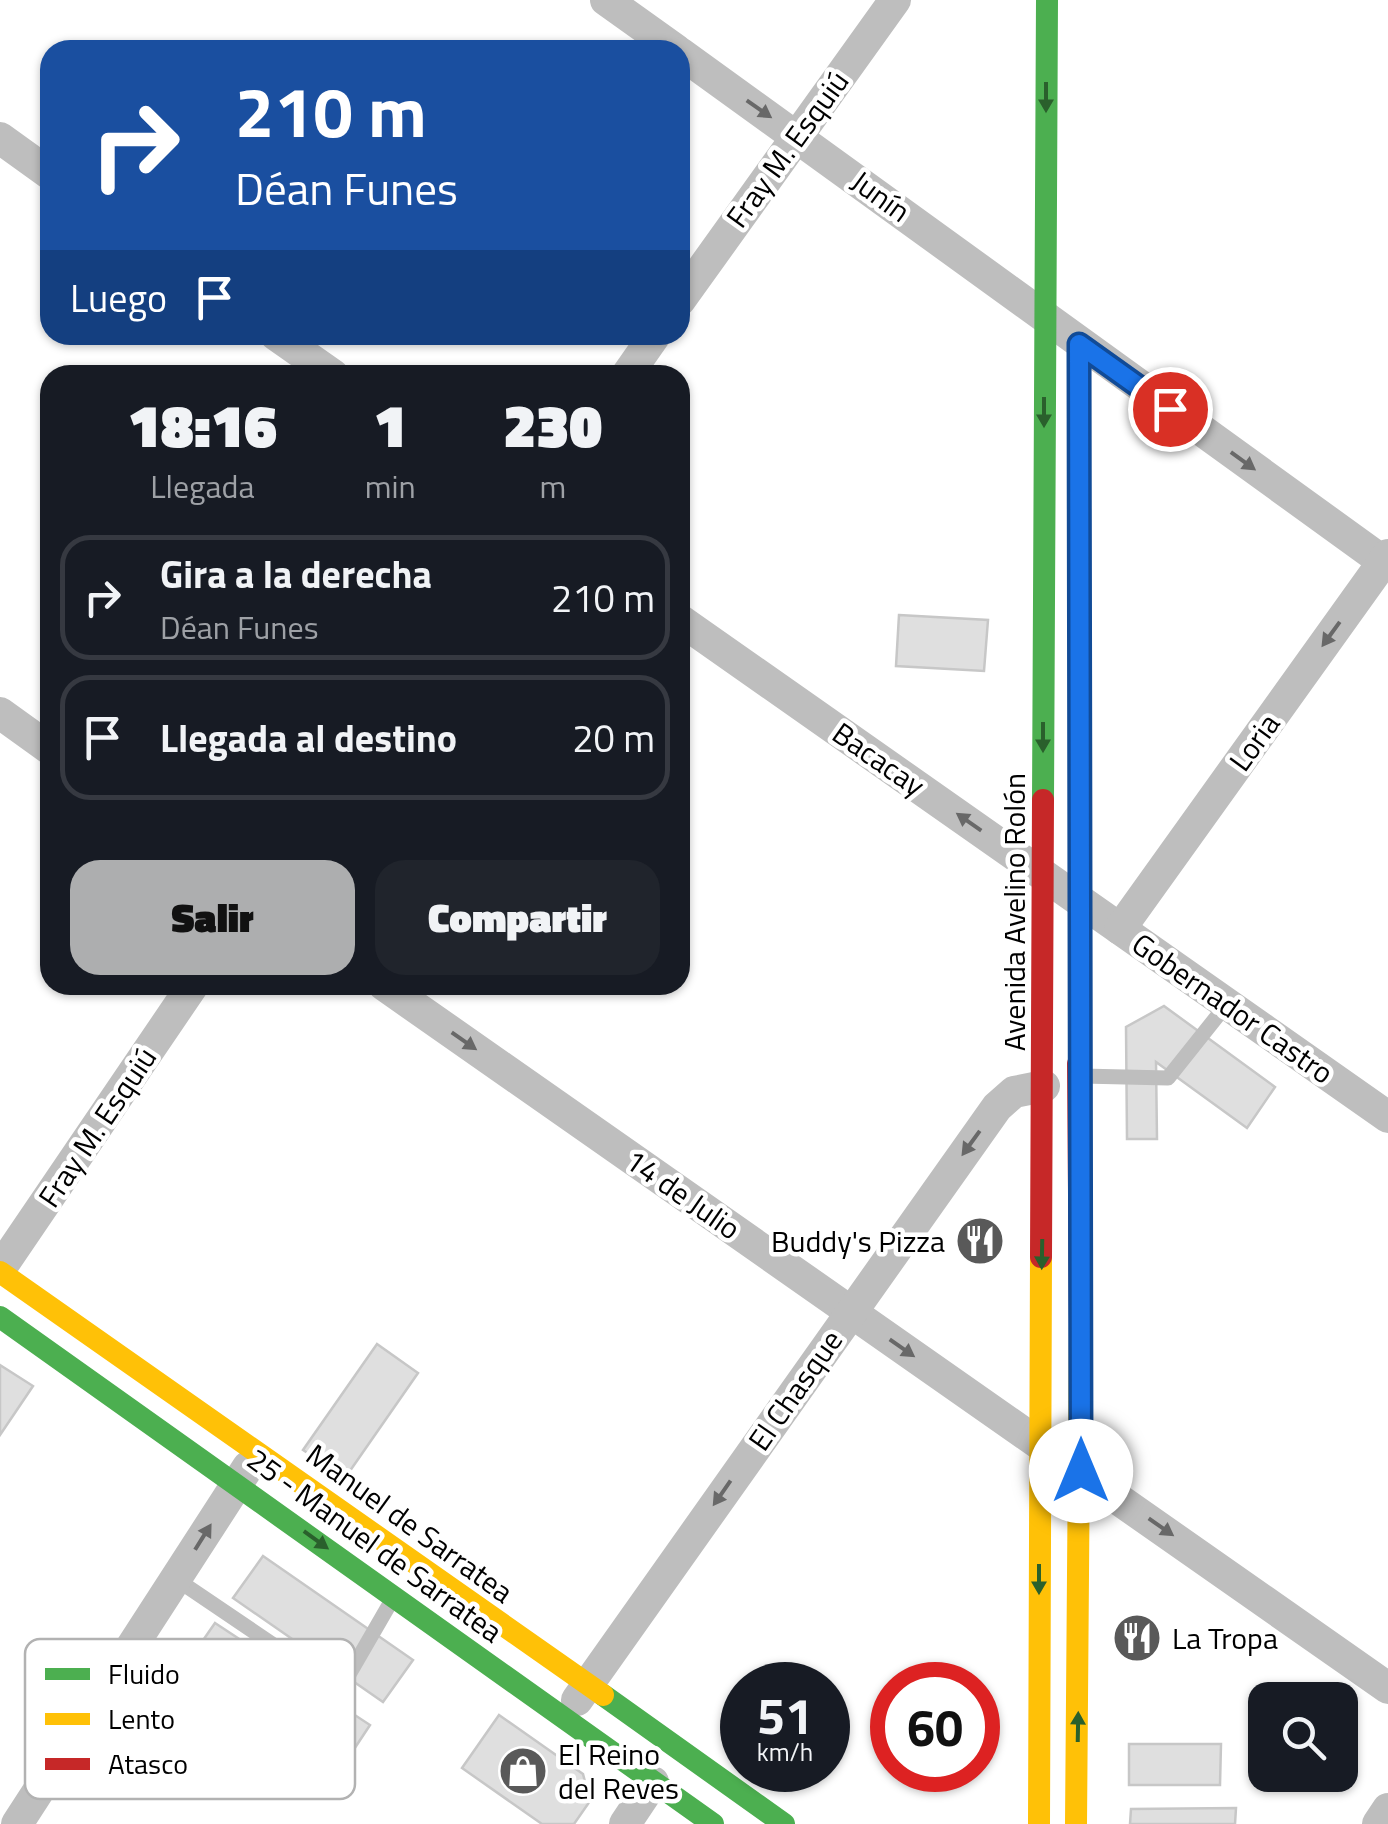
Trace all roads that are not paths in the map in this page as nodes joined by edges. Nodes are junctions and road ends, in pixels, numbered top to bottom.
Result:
1 (606, 0) edge
2 (895, 0) edge
3 (1046, 0) edge
4 (662, 40) edge
5 (690, 60) edge
6 (796, 136) junction
7 (0, 138) edge
8 (40, 167) edge
9 (690, 286) edge
10 (1079, 306) dead end
11 (1044, 314) junction
12 (290, 345) edge
13 (1079, 360) junction
14 (318, 365) edge
15 (1386, 560) edge
16 (690, 627) edge
17 (0, 713) edge
18 (40, 741) edge
19 (1043, 874) junction
20 (1078, 887) junction
21 (1120, 929) junction
22 (1078, 937) dead end
23 (186, 995) edge
24 (398, 995) edge
25 (1227, 1004) junction
26 (1078, 1036) dead end
27 (1078, 1076) junction
28 (1044, 1086) junction
29 (1388, 1117) edge
30 (0, 1271) edge
31 (850, 1312) junction
32 (0, 1317) edge
33 (1040, 1443) junction
34 (258, 1450) junction
35 (1081, 1471) junction
36 (237, 1483) junction
37 (176, 1579) junction
38 (394, 1596) junction
39 (137, 1639) edge
40 (265, 1639) edge
41 (355, 1664) edge
42 (587, 1686) junction
43 (1388, 1688) edge
44 (564, 1718) junction
45 (653, 1782) junction
46 (33, 1799) edge
47 (1388, 1809) edge
48 (17, 1824) edge
49 (625, 1824) edge
50 (714, 1824) edge
51 (784, 1824) edge
52 (1039, 1824) edge
53 (1076, 1824) edge
54 (1378, 1824) edge

1 - 4 street, Junín
2 - 6 street, Fray M. Esquiú
3 -> 11 main road, Avenida Avelino Rolón
5 -> 6 street, Junín
6 - 9 street, Fray M. Esquiú
6 - 11 street, Junín
7 - 8 street
10 - 13 main road
11 - 13 street, Junín
11 -> 19 main road, Avenida Avelino Rolón
12 - 14 street
13 -> 15 street, Junín
15 -> 21 street, Loria
19 -> 16 street, Bacacay
17 - 18 street
19 - 20 street, Bacacay
19 - 28 main road, Avenida Avelino Rolón
20 - 21 street, Gobernador Castro
20 - 22 main road
21 - 25 street, Gobernador Castro
23 - 30 street, Fray M. Esquiú
24 -> 31 street, 14 de Julio
25 - 27 lane
25 - 29 street, Gobernador Castro
26 - 27 main road
27 - 35 main road
28 -> 31 street, El Chasque
28 -> 33 main road, Avenida Avelino Rolón
30 - 34 main road, Manuel de Sarratea
31 -> 33 street, 14 de Julio
31 -> 42 street, El Chasque
32 - 36 main road, 25 - Manuel de Sarratea
33 - 35 street, 14 de Julio
33 -> 52 main road, Avenida Avelino Rolón
34 - 36 street
34 - 42 main road, Manuel de Sarratea
35 -> 43 street, 14 de Julio
53 -> 35 main road
37 -> 36 street
36 -> 38 main road, 25 - Manuel de Sarratea
37 - 39 street
37 - 40 lane
38 - 41 lane
38 - 44 main road, 25 - Manuel de Sarratea
42 - 44 street, El Chasque
42 - 51 main road, Manuel de Sarratea
44 - 45 main road, 25 - Manuel de Sarratea
45 - 49 street
45 - 50 main road, 25 - Manuel de Sarratea
46 - 48 street
47 - 54 street

